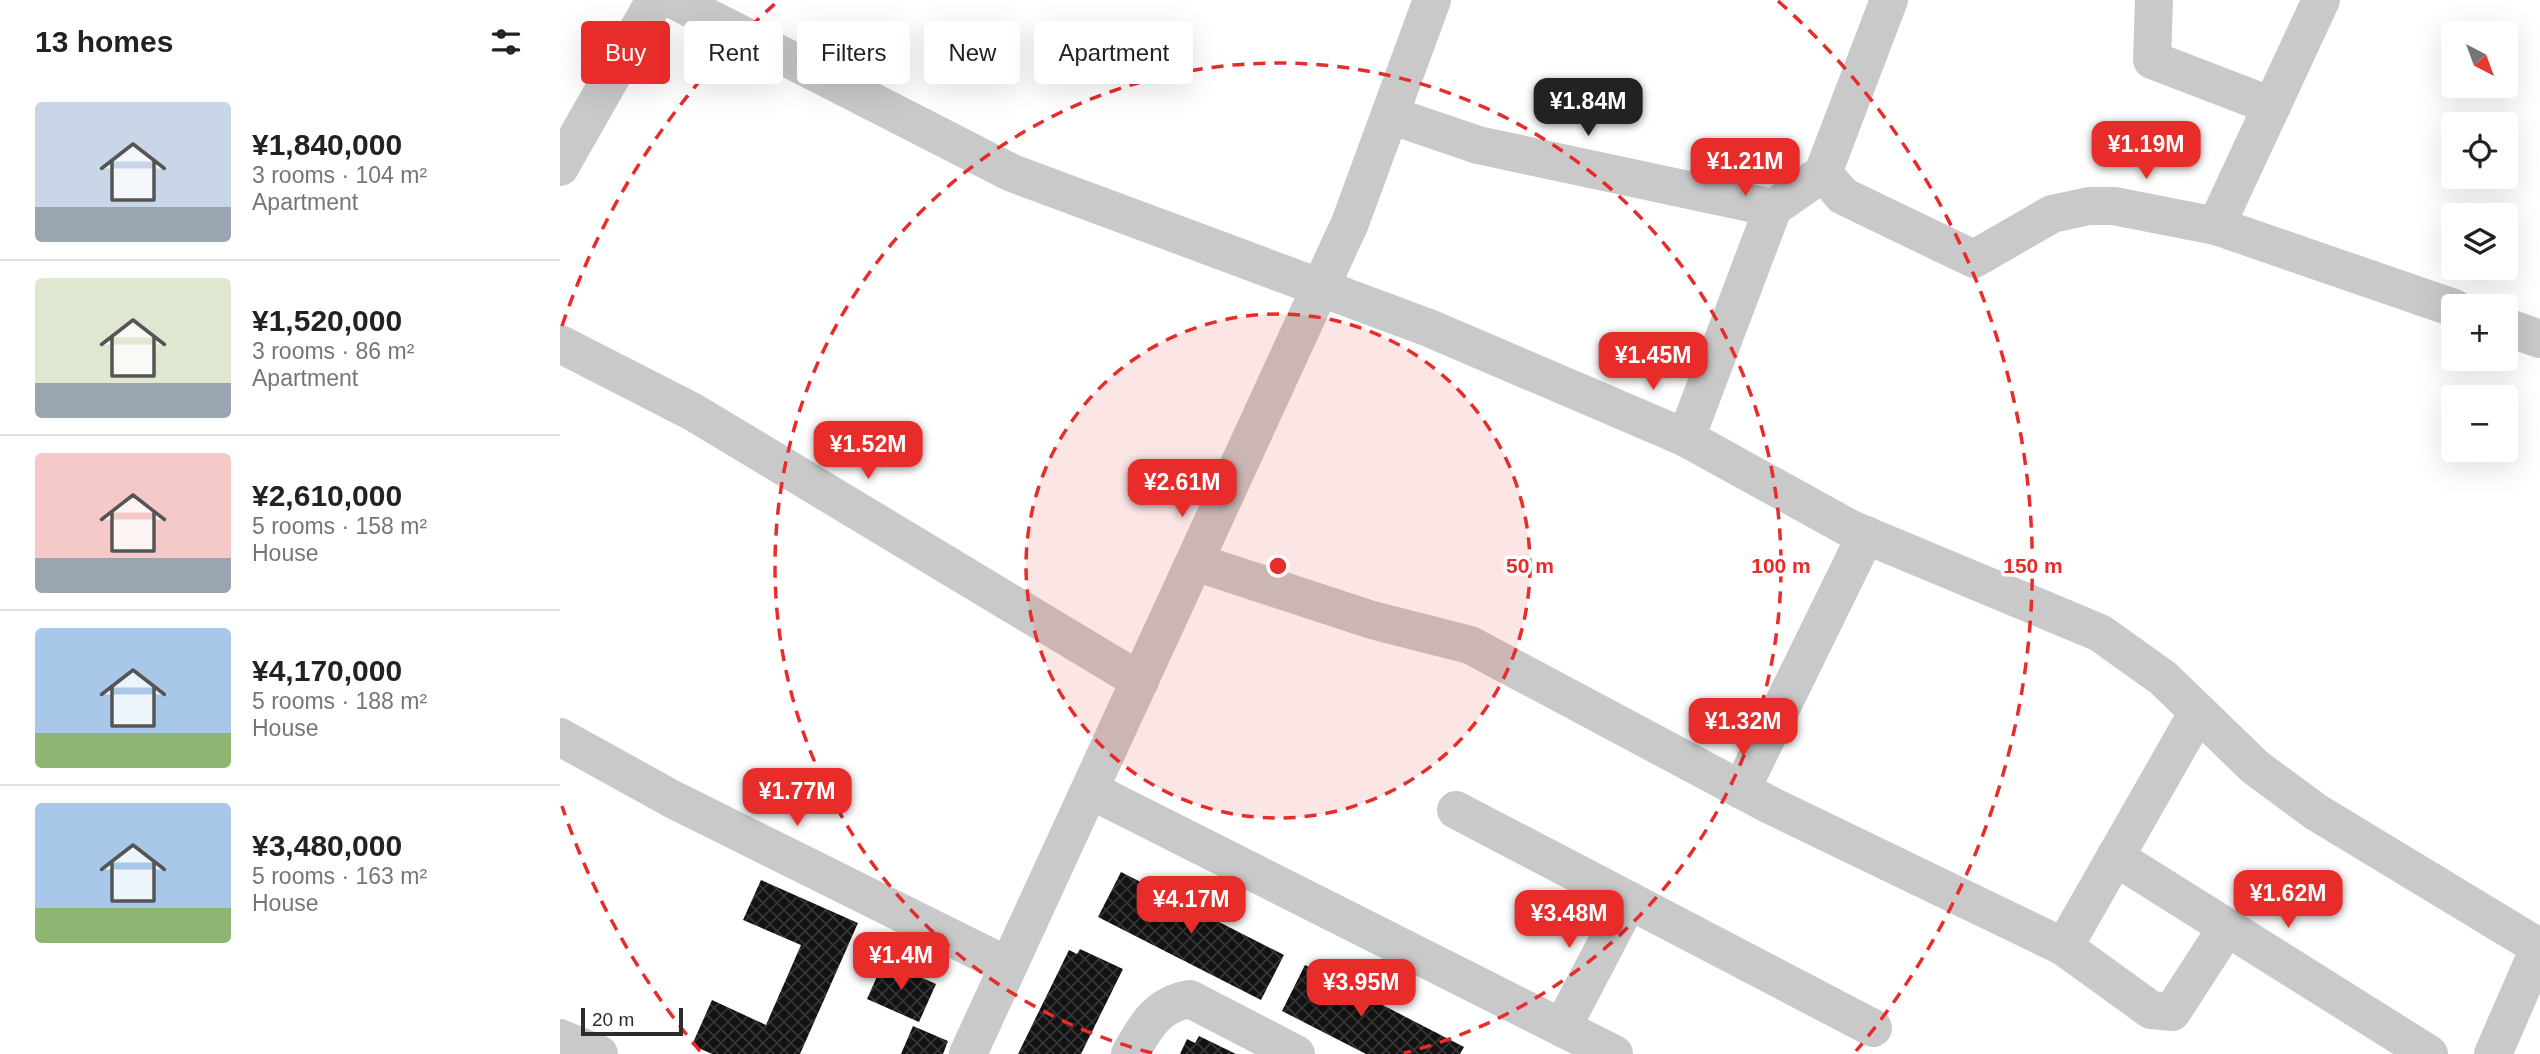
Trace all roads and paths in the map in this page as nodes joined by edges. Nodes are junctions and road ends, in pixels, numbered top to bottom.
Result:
1 (655, 0) edge
2 (674, 0) edge
3 (1432, 0) edge
4 (1889, 0) edge
5 (2154, 0) edge
6 (2321, 0) edge
7 (2272, 106) junction
8 (1390, 115) junction
9 (560, 167) edge
10 (1823, 173) junction
11 (1773, 208) junction
12 (2216, 226) junction
13 (1321, 288) junction
14 (2441, 304) edge
15 (2518, 331) edge
16 (2540, 339) edge
17 (560, 344) edge
18 (1686, 438) junction
19 (1866, 536) junction
20 (1195, 562) junction
21 (1140, 681) junction
22 (2198, 712) junction
23 (560, 737) edge
24 (1090, 790) junction
25 (1741, 790) junction
26 (1456, 810) dead end
27 (2116, 857) junction
28 (1629, 900) junction
29 (2227, 927) junction
30 (2540, 946) edge
31 (2064, 947) junction
32 (1008, 966) junction
33 (1562, 1028) junction
34 (1873, 1028) dead end
35 (560, 1038) edge
36 (599, 1054) edge
37 (968, 1054) edge
38 (1130, 1054) edge
39 (1296, 1054) edge
40 (1614, 1054) edge
41 (2429, 1054) edge
42 (2493, 1054) edge

1 - 9 street
2 - 13 street
3 - 8 street
4 - 10 street
5 - 7 street
6 - 7 street
7 - 12 street
8 - 11 street
8 - 13 street
10 - 11 street
10 - 12 street
11 - 18 street
12 - 14 street
13 - 18 street
13 - 20 street
15 - 16 street
17 - 21 street
18 - 19 street
19 - 22 street
19 - 25 street
20 - 21 street
20 - 25 street
21 - 24 street
22 - 27 street
22 - 30 street
23 - 32 street
24 - 32 street
24 - 33 street
25 - 31 street
26 - 28 street
27 - 29 street
27 - 31 street
28 - 33 street
28 - 34 street
29 - 31 street
29 - 41 street
30 - 42 street
32 - 37 street
33 - 40 street
35 - 36 street
38 - 39 street

